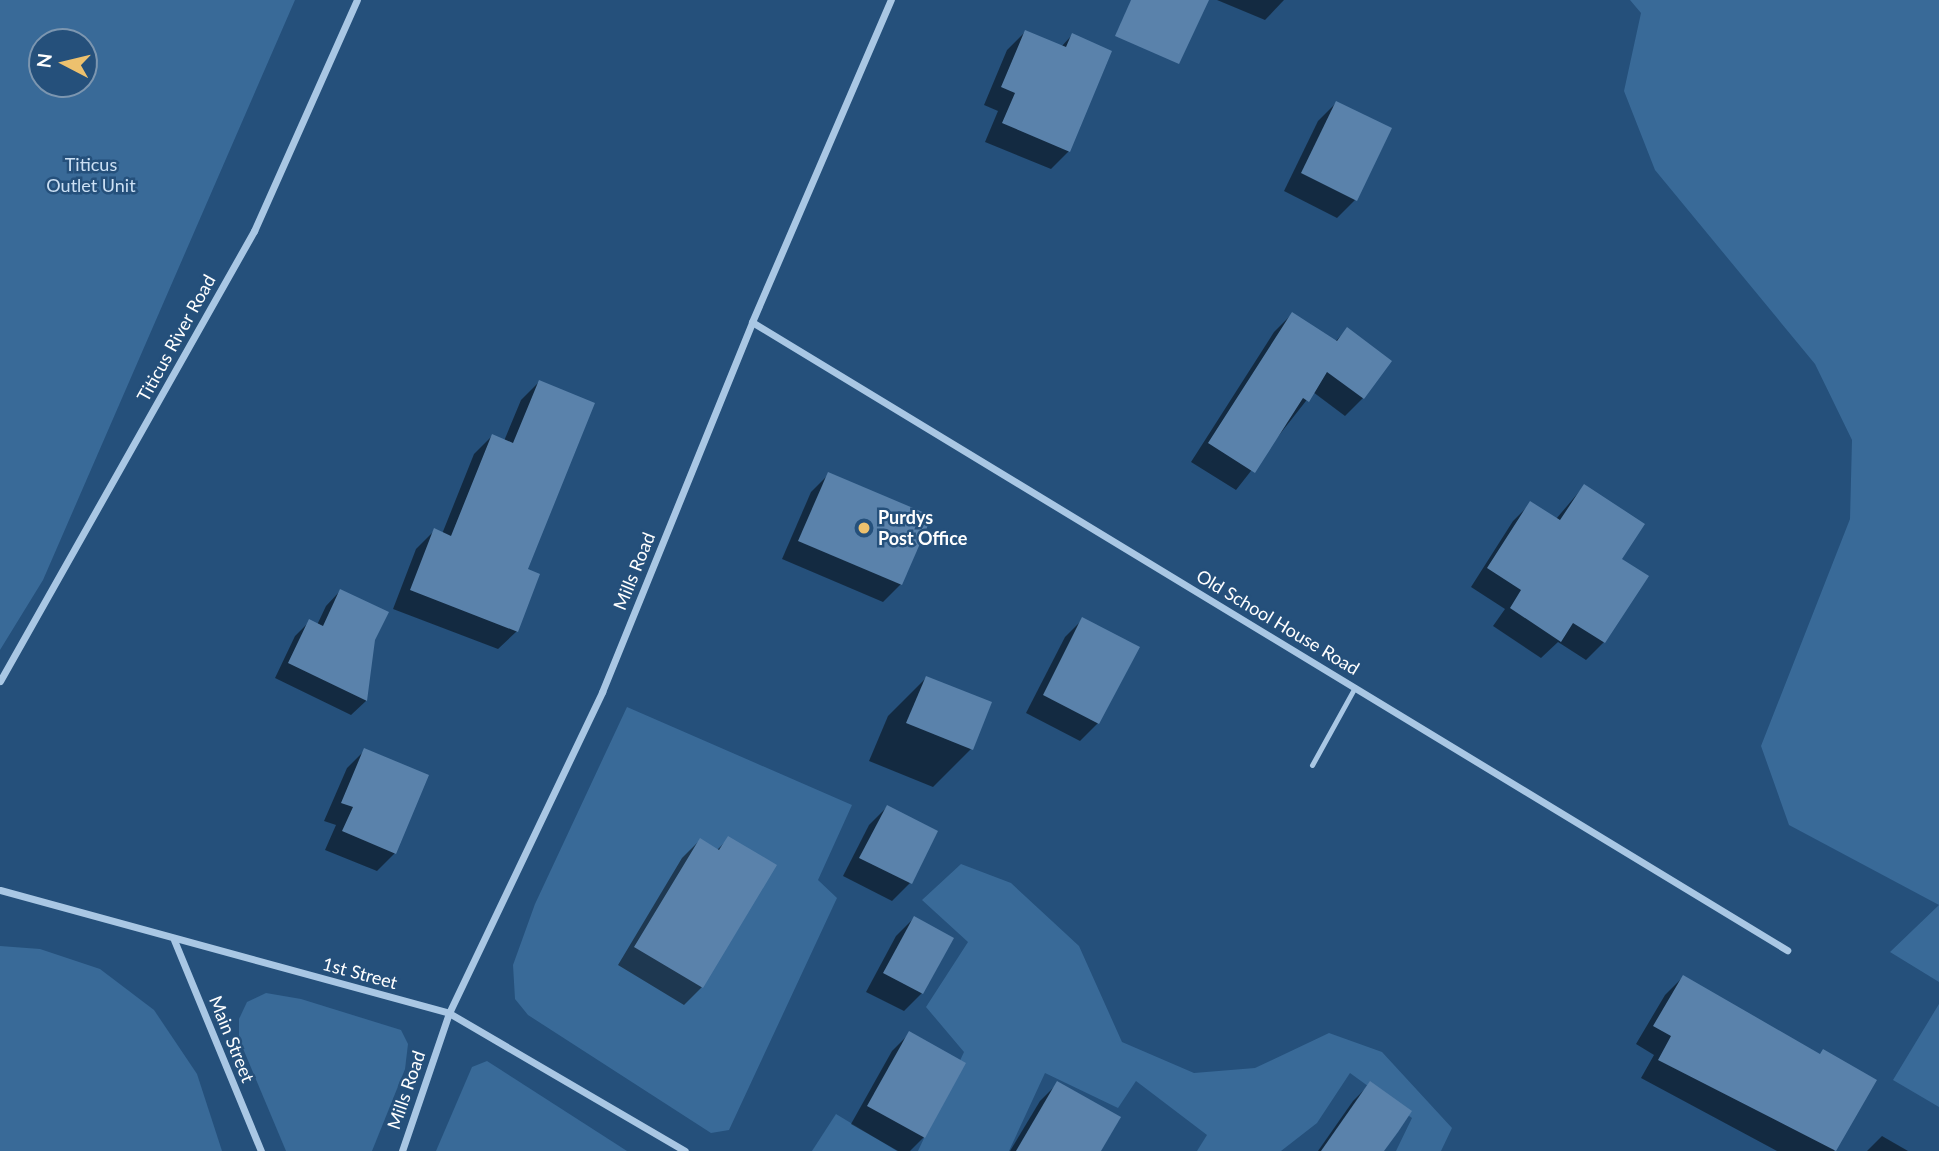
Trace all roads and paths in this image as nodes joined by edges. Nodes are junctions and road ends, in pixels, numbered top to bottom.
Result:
1 (357, 0) edge
2 (891, 0) edge
3 (752, 322) junction
4 (0, 681) edge
5 (1355, 687) junction
6 (1312, 765) dead end
7 (0, 890) edge
8 (174, 940) junction
9 (1787, 950) dead end
10 (449, 1013) junction
11 (261, 1151) edge
12 (402, 1151) edge
13 (685, 1151) edge

1 - 4 street, Titicus River Road
2 - 3 street, Mills Road
3 - 5 street, Old School House Road
3 - 10 street, Mills Road
5 - 6 lane
5 - 9 street, Old School House Road
7 - 8 street, 1st Street
8 - 10 street, 1st Street
8 - 11 street, Main Street
10 - 12 street, Mills Road
10 - 13 street, 1st Street

